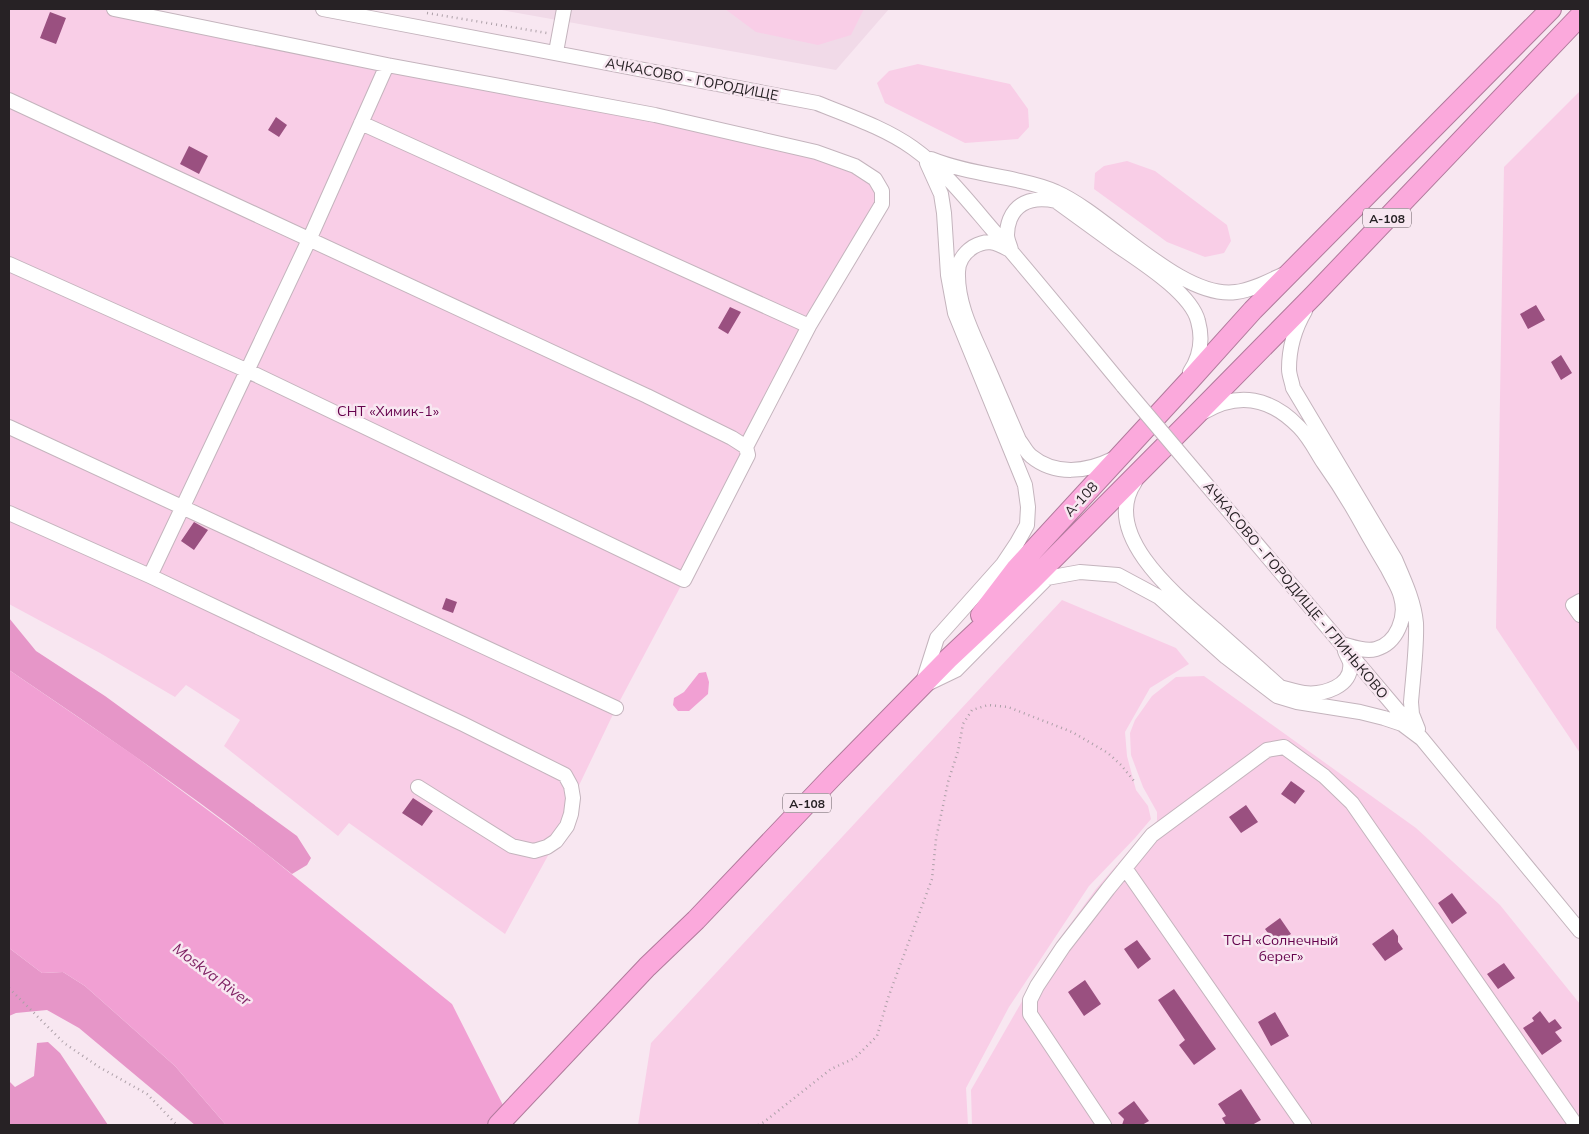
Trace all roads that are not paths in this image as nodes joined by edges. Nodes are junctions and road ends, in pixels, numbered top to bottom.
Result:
1 (114, 9) edge
2 (323, 9) edge
3 (564, 9) edge
4 (1551, 9) edge
5 (1580, 16) edge
6 (556, 52) junction
7 (387, 65) junction
8 (9, 100) edge
9 (361, 123) junction
10 (924, 156) junction
11 (309, 240) junction
12 (1011, 250) junction
13 (9, 264) edge
14 (1289, 272) junction
15 (1314, 295) junction
16 (809, 326) junction
17 (248, 371) junction
18 (1176, 396) junction
19 (1192, 419) junction
20 (9, 427) edge
21 (746, 447) junction
22 (1121, 455) junction
23 (1147, 464) junction
24 (183, 508) junction
25 (9, 514) edge
26 (150, 576) junction
27 (1580, 601) edge
28 (1580, 615) edge
29 (1342, 644) junction
30 (948, 659) junction
31 (921, 688) junction
32 (616, 708) dead end
33 (1422, 738) junction
34 (418, 787) dead end
35 (1125, 868) junction
36 (1580, 931) edge
37 (498, 1125) edge
38 (1104, 1125) edge
39 (1304, 1125) edge
40 (1576, 1125) edge

1 - 7 street
2 - 6 street, АЧКАСОВО - ГОРОДИЩЕ
3 - 6 street
4 - 14 highway, А-108
5 - 15 highway, А-108
6 - 10 street, АЧКАСОВО - ГОРОДИЩЕ
7 - 9 street
7 - 16 street
8 - 11 street
9 - 11 street
9 - 16 street
10 - 12 street, АЧКАСОВО - ГОРОДИЩЕ
10 - 14 street
10 - 31 street
11 - 17 street
11 - 21 street
12 - 18 street
12 - 22 street
12 - 29 street, АЧКАСОВО - ГОРОДИЩЕ - ГЛИНЬКОВО, bridge
13 - 17 street
14 - 18 highway, А-108
15 - 19 highway, А-108
15 - 33 street
16 - 21 street
17 - 21 street
17 - 24 street
18 - 22 highway, А-108
19 - 23 highway, А-108
19 - 29 street
20 - 24 street
22 - 30 highway, А-108 / А-108
23 - 29 street
23 - 30 highway, А-108
24 - 26 street
24 - 32 street
25 - 26 street
26 - 34 street
27 - 28 street
29 - 33 street, АЧКАСОВО - ГОРОДИЩЕ - ГЛИНЬКОВО
30 - 31 highway, А-108
31 - 33 street
31 - 37 highway, А-108
33 - 36 street, АЧКАСОВО - ГОРОДИЩЕ - ГЛИНЬКОВО
35 - 38 street
35 - 39 street
35 - 40 street

